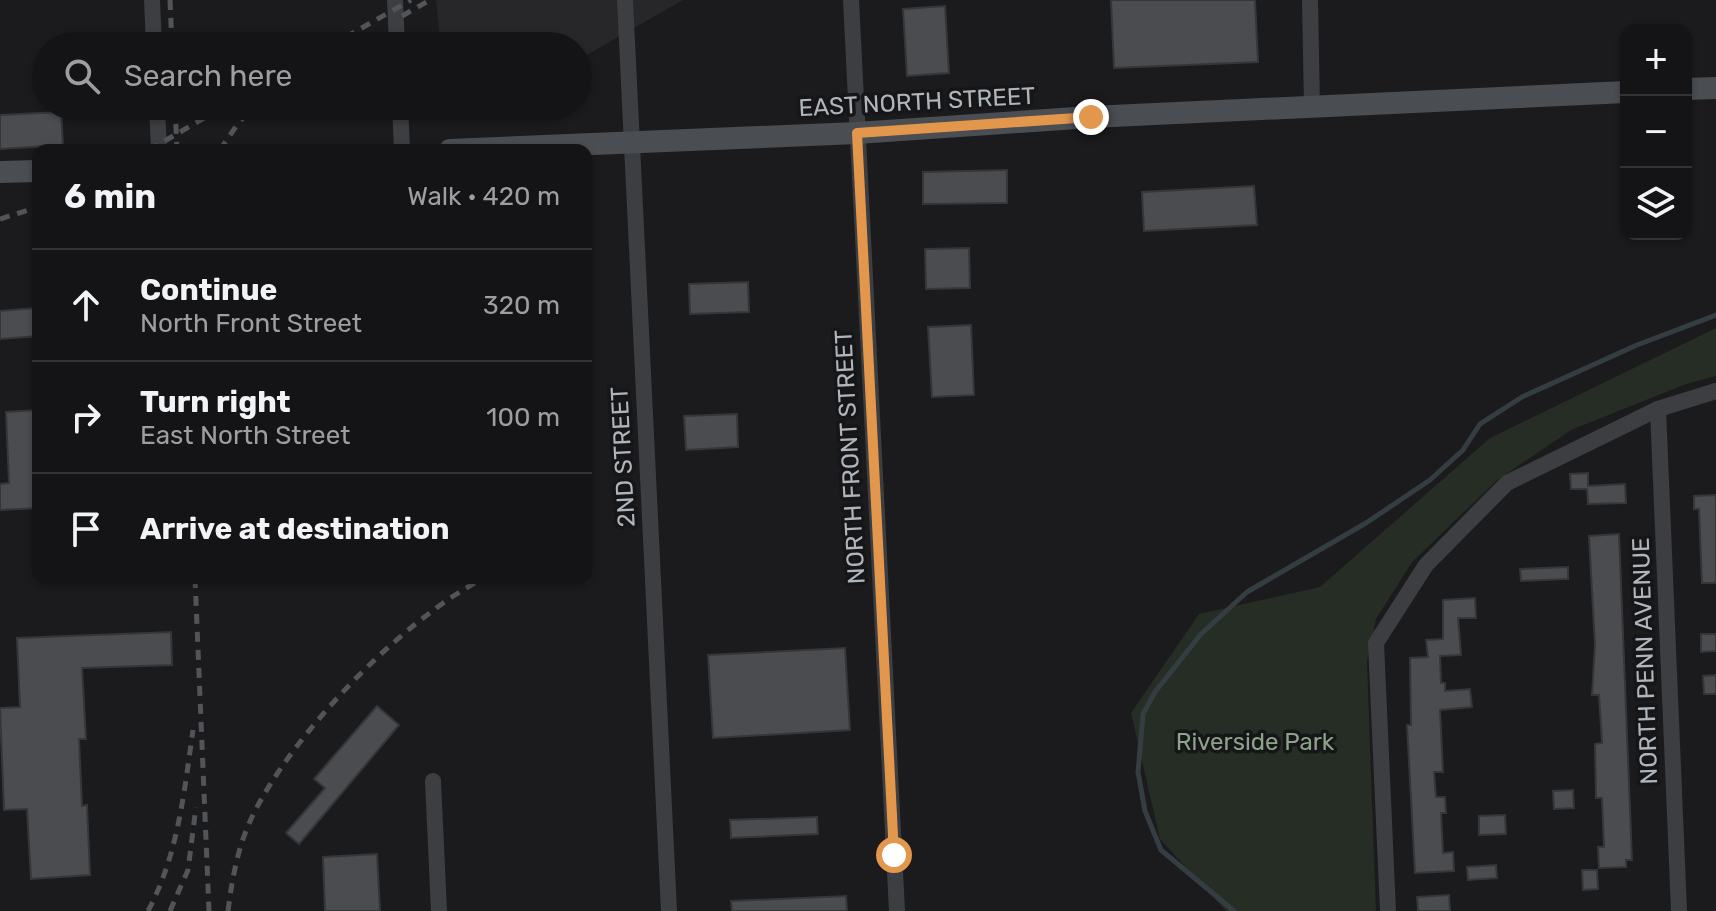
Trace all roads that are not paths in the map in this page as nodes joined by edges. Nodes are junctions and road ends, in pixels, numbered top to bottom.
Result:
1 (152, 0) edge
2 (395, 0) edge
3 (625, 0) edge
4 (851, 0) edge
5 (1310, 0) edge
6 (153, 32) edge
7 (396, 32) edge
8 (1716, 88) edge
9 (1692, 89) edge
10 (1620, 92) edge
11 (1312, 107) junction
12 (158, 120) edge
13 (401, 120) edge
14 (857, 133) junction
15 (632, 141) junction
16 (159, 144) edge
17 (402, 144) edge
18 (571, 144) edge
19 (32, 171) edge
20 (0, 172) edge
21 (1716, 391) edge
22 (1658, 409) junction
23 (433, 781) dead end
24 (439, 911) edge
25 (669, 911) edge
26 (897, 911) edge
27 (1388, 911) edge
28 (1679, 911) edge

1 - 6 street
2 - 7 street
3 - 15 street, 2ND STREET
4 - 14 street, NORTH FRONT STREET
5 - 11 street
8 - 9 street
10 - 11 street, EAST NORTH STREET
11 - 14 street, EAST NORTH STREET
12 - 16 street
13 - 17 street
14 - 15 street, EAST NORTH STREET
14 - 26 street, NORTH FRONT STREET
15 - 18 street, EAST NORTH STREET
15 - 25 street, 2ND STREET
19 - 20 street
21 - 22 street
22 - 27 street
22 - 28 street, NORTH PENN AVENUE
23 - 24 street

